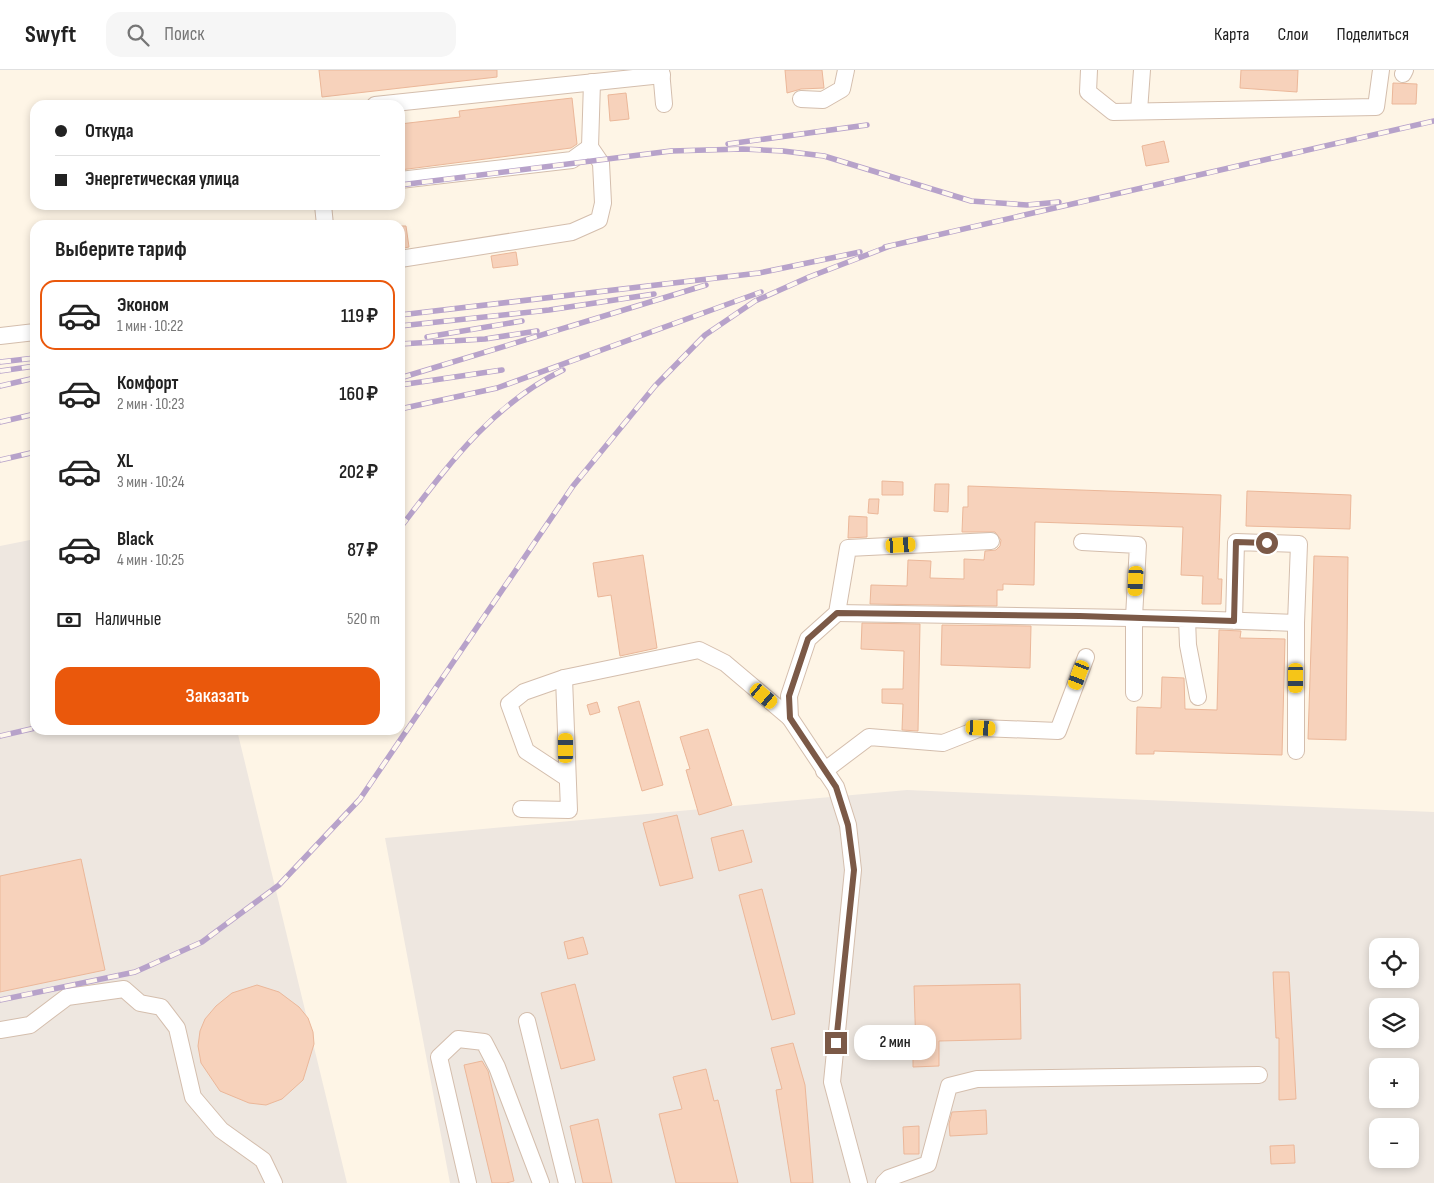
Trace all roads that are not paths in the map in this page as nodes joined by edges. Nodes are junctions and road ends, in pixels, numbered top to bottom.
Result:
1 (846, 70) edge
2 (1089, 70) edge
3 (1142, 70) edge
4 (1381, 70) edge
5 (662, 72) edge
6 (592, 82) junction
7 (801, 99) dead end
8 (405, 102) edge
9 (664, 104) dead end
10 (1139, 111) junction
11 (590, 147) junction
12 (405, 179) edge
13 (405, 258) edge
14 (30, 333) edge
15 (0, 336) edge
16 (990, 541) dead end
17 (1082, 542) dead end
18 (837, 613) junction
19 (1134, 617) junction
20 (1187, 619) junction
21 (1234, 621) junction
22 (1296, 623) junction
23 (1086, 656) dead end
24 (564, 678) junction
25 (1134, 692) dead end
26 (1198, 697) dead end
27 (790, 718) junction
28 (1296, 752) dead end
29 (824, 771) junction
30 (566, 778) junction
31 (521, 809) dead end
32 (527, 1021) dead end
33 (0, 1030) edge
34 (1259, 1075) dead end
35 (274, 1183) edge
36 (468, 1183) edge
37 (541, 1183) edge
38 (567, 1183) edge
39 (859, 1183) edge
40 (884, 1183) edge

1 - 7 street
2 - 10 street
3 - 10 street
4 - 10 street
5 - 6 street
5 - 9 street
6 - 8 street
6 - 11 street
11 - 12 street
11 - 13 street
14 - 15 street
16 - 18 street
17 - 19 street
18 - 19 street
18 - 27 street
19 - 20 street
19 - 25 street
20 - 21 street
20 - 26 street
21 - 22 street
21 - 22 street
22 - 28 street
23 - 29 street
24 - 27 street
24 - 30 street
24 - 30 street
27 - 29 street
29 - 39 street
30 - 31 street
32 - 38 street
33 - 35 street
34 - 40 street
36 - 37 street

